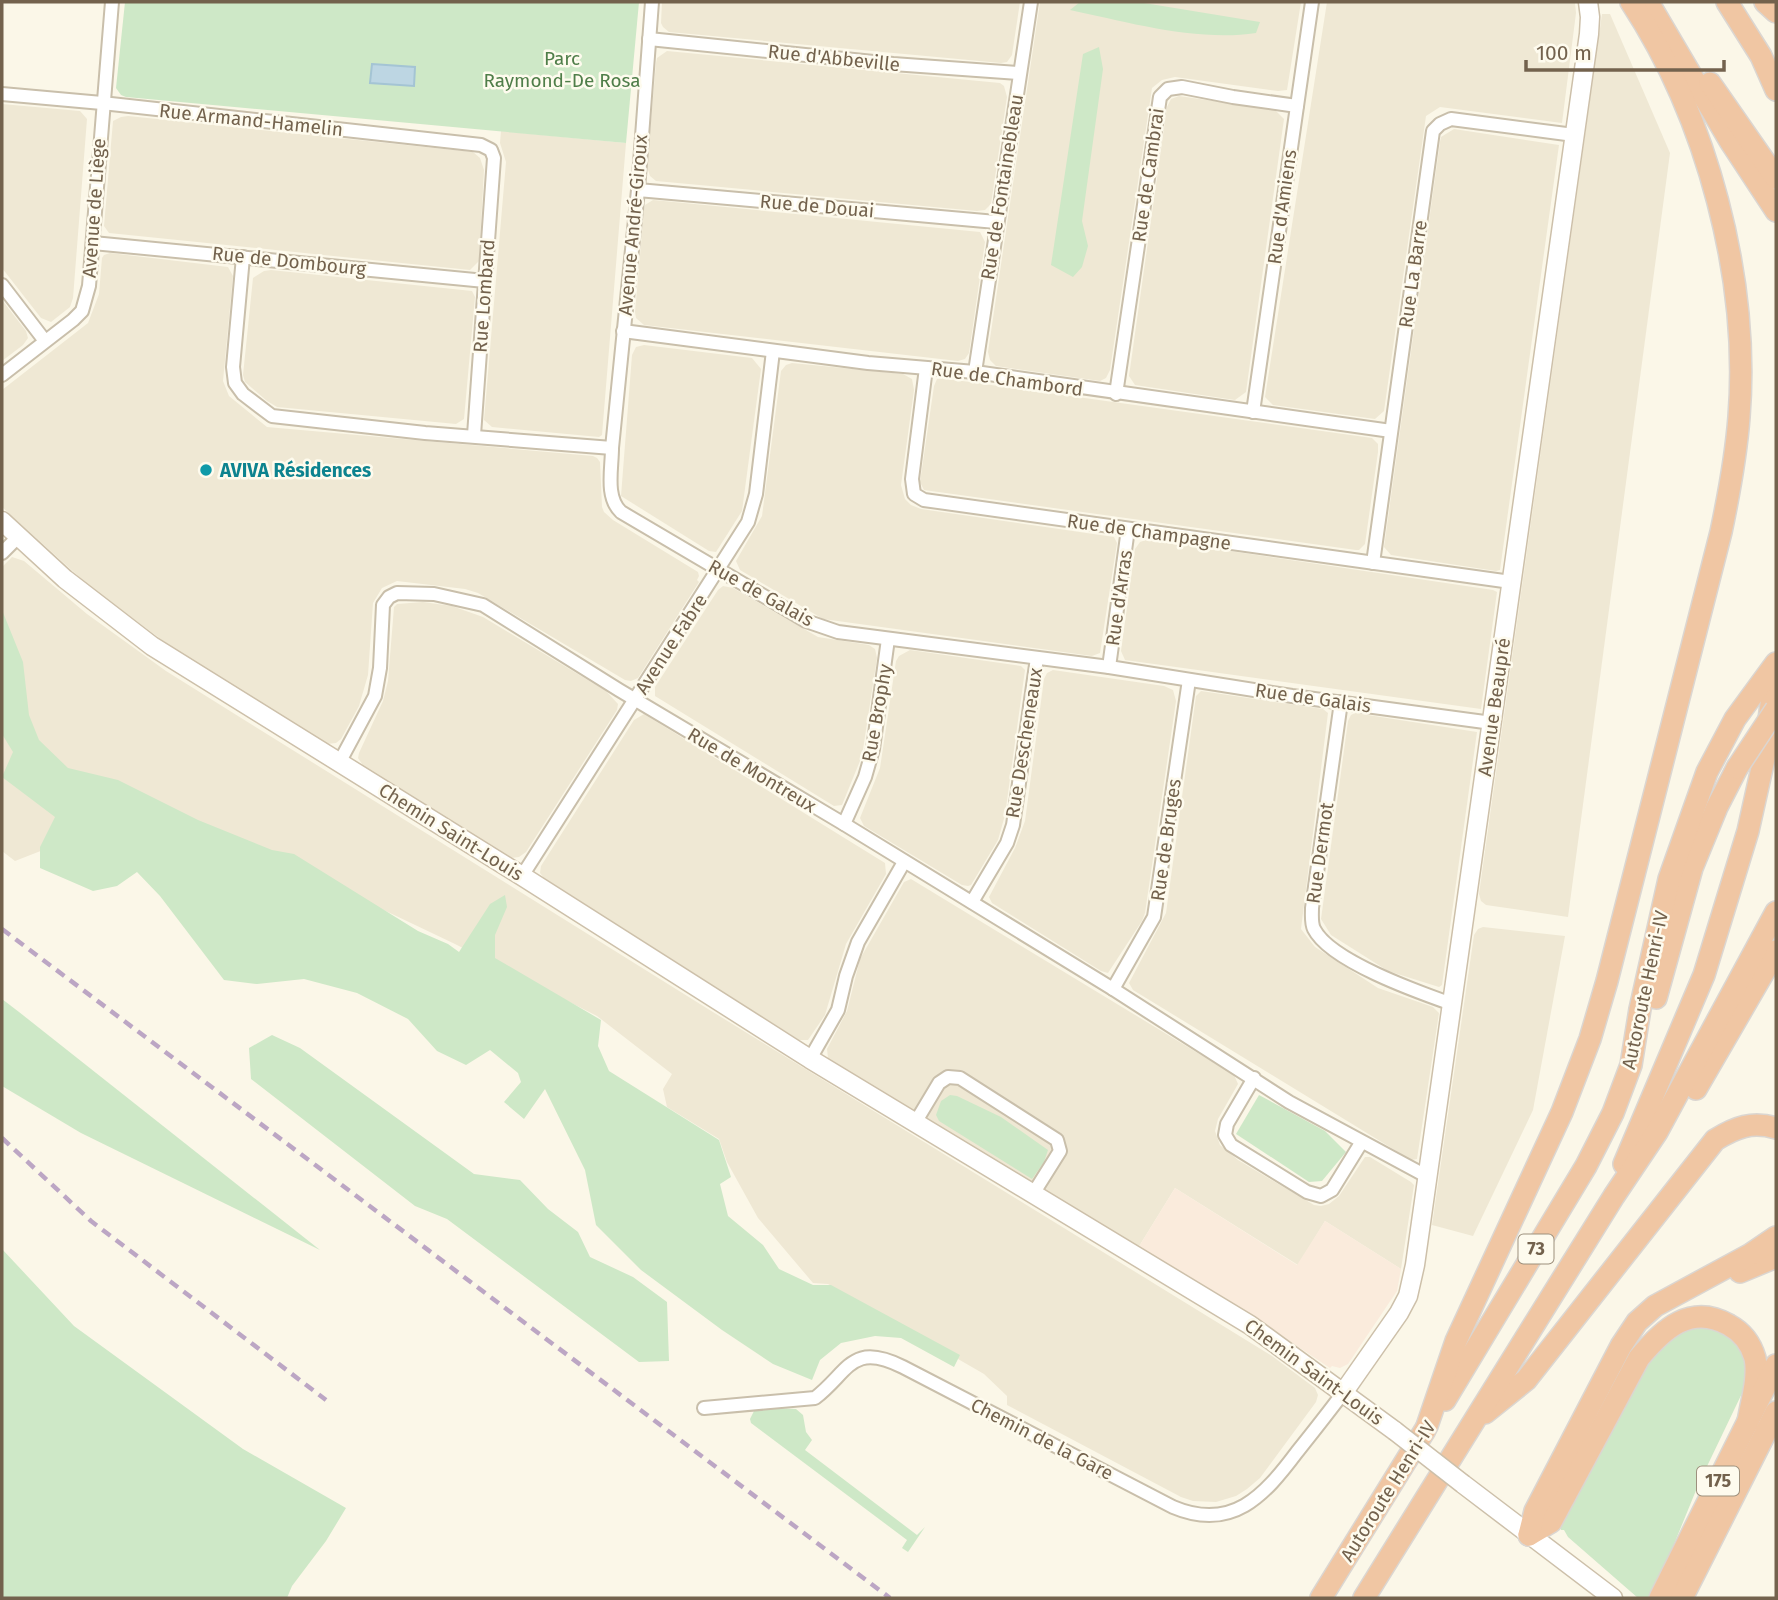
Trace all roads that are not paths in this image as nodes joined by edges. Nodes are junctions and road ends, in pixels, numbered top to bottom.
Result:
1 (112, 2) edge
2 (652, 2) edge
3 (1031, 2) edge
4 (1312, 2) edge
5 (1588, 2) edge
6 (1631, 2) edge
7 (1650, 2) edge
8 (1727, 2) edge
9 (1765, 2) edge
10 (1776, 12) edge
11 (649, 39) junction
12 (1019, 73) junction
13 (1776, 90) edge
14 (2, 94) edge
15 (102, 103) junction
16 (1297, 106) junction
17 (1574, 135) junction
18 (494, 158) joint
19 (638, 190) junction
20 (1772, 194) edge
21 (996, 222) junction
22 (93, 243) junction
23 (243, 257) junction
24 (485, 281) junction
25 (2, 285) edge
26 (623, 331) junction
27 (46, 341) junction
28 (773, 351) junction
29 (926, 368) junction
30 (975, 372) junction
31 (2, 375) edge
32 (1116, 394) junction
33 (1253, 412) junction
34 (1391, 431) junction
35 (474, 435) junction
36 (612, 448) junction
37 (2, 521) edge
38 (1128, 529) junction
39 (18, 537) junction
40 (2, 553) edge
41 (1373, 562) junction
42 (718, 570) junction
43 (1511, 582) junction
44 (888, 639) junction
45 (1776, 647) edge
46 (1037, 658) junction
47 (1776, 663) edge
48 (1109, 667) junction
49 (1189, 680) junction
50 (635, 700) junction
51 (1341, 702) junction
52 (1776, 709) edge
53 (1735, 719) junction
54 (1492, 723) junction
55 (339, 763) junction
56 (844, 824) junction
57 (904, 862) junction
58 (522, 876) junction
59 (972, 902) junction
60 (1776, 912) edge
61 (1776, 951) edge
62 (1113, 989) junction
63 (1452, 1003) junction
64 (810, 1059) junction
65 (1631, 1065) junction
66 (1254, 1078) junction
67 (915, 1123) junction
68 (1776, 1128) edge
69 (1657, 1132) junction
70 (1361, 1143) junction
71 (1428, 1177) junction
72 (1033, 1194) junction
73 (1614, 1196) junction
74 (1776, 1237) edge
75 (1776, 1257) edge
76 (1689, 1289) junction
77 (1776, 1365) edge
78 (1343, 1393) junction
79 (704, 1408) dead end
80 (1776, 1412) edge
81 (1748, 1422) junction
82 (1473, 1423) junction
83 (1427, 1426) junction
84 (1776, 1439) edge
85 (1755, 1453) junction
86 (1530, 1535) junction
87 (1321, 1598) edge
88 (1364, 1598) edge
89 (1613, 1598) edge
90 (1660, 1598) edge
91 (1682, 1598) edge

1 - 15 street, Avenue de Liège
2 - 11 street, Avenue André-Giroux
3 - 12 street, Rue de Fontainebleau
4 - 16 street, Rue d'Amiens
5 - 17 street, Avenue Beaupré
6 - 83 highway
7 - 20 highway
7 - 20 highway
8 - 13 highway
9 - 10 highway
11 - 12 street, Rue d'Abbeville
11 - 19 street, Avenue André-Giroux
12 - 21 street, Rue de Fontainebleau
14 - 15 street, Rue Armand-Hamelin
15 - 18 street, Rue Armand-Hamelin
15 - 22 street, Avenue de Liège
16 - 32 street, Rue de Cambrai
16 - 33 street, Rue d'Amiens
17 - 34 street, Rue La Barre
17 - 43 street, Avenue Beaupré
18 - 24 street, Rue Lombard
19 - 21 street, Rue de Douai
19 - 26 street, Avenue André-Giroux
21 - 30 street, Rue de Fontainebleau
22 - 23 street, Rue de Dombourg
22 - 27 street, Avenue de Liège
23 - 24 street, Rue de Dombourg
23 - 35 street
24 - 35 street, Rue Lombard
25 - 27 street
26 - 28 street, Rue de Chambord
26 - 36 street, Avenue André-Giroux
27 - 31 street, Avenue de Liège
28 - 29 street, Rue de Chambord
28 - 42 street, Avenue Fabre
29 - 30 street, Rue de Chambord
29 - 38 street, Rue de Champagne
30 - 32 street, Rue de Chambord
32 - 33 street, Rue de Chambord
33 - 34 street, Rue de Chambord
34 - 41 street, Rue La Barre
35 - 36 street
36 - 42 street, Rue de Galais
37 - 39 street, Chemin Saint-Louis
38 - 41 street, Rue de Champagne
38 - 48 street, Rue d'Arras
39 - 40 street
39 - 55 street, Chemin Saint-Louis
41 - 43 street, Rue de Champagne
42 - 44 street, Rue de Galais
42 - 50 street, Avenue Fabre
43 - 54 street, Avenue Beaupré
44 - 46 street, Rue de Galais
44 - 56 street, Rue Brophy
45 - 53 highway
46 - 48 street, Rue de Galais
46 - 59 street, Rue Descheneaux
47 - 53 highway, Autoroute Henri-IV
47 - 73 highway
48 - 49 street, Rue de Galais
49 - 51 street, Rue de Galais
49 - 62 street, Rue de Bruges
50 - 55 street, Rue de Montreux
50 - 56 street, Rue de Montreux
50 - 58 street, Avenue Fabre
51 - 54 street, Rue de Galais
51 - 63 street, Rue Dermot
52 - 65 highway, bridge
53 - 65 highway, Autoroute Henri-IV
54 - 63 street, Avenue Beaupré
55 - 58 street, Chemin Saint-Louis
56 - 57 street, Rue de Montreux
57 - 59 street, Rue de Montreux
57 - 64 street
58 - 64 street, Chemin Saint-Louis
59 - 62 street, Rue de Montreux
60 - 69 highway, Autoroute Henri-IV / 73
61 - 69 highway
62 - 66 street, Rue de Montreux
63 - 71 street, Avenue Beaupré
64 - 67 street, Chemin Saint-Louis
65 - 83 highway, Autoroute Henri-IV / 73
66 - 70 street, Rue de Montreux
66 - 70 street
67 - 72 street, Chemin Saint-Louis
67 - 72 street
68 - 82 highway
69 - 73 highway, Autoroute Henri-IV / 73
70 - 71 street, Rue de Montreux
71 - 78 street, Avenue Beaupré
72 - 78 street, Chemin Saint-Louis
73 - 82 highway, Autoroute Henri-IV / 73
74 - 76 highway
75 - 76 highway
76 - 86 highway
77 - 81 highway, 175
78 - 79 street, Chemin de la Gare
78 - 86 street, Chemin Saint-Louis, bridge
80 - 85 highway, 175
81 - 86 highway
81 - 90 highway, 175
82 - 88 highway, Autoroute Henri-IV / 73
83 - 87 highway, Autoroute Henri-IV / 73
84 - 85 highway
85 - 91 highway, 175
86 - 89 street, Chemin Saint-Louis

